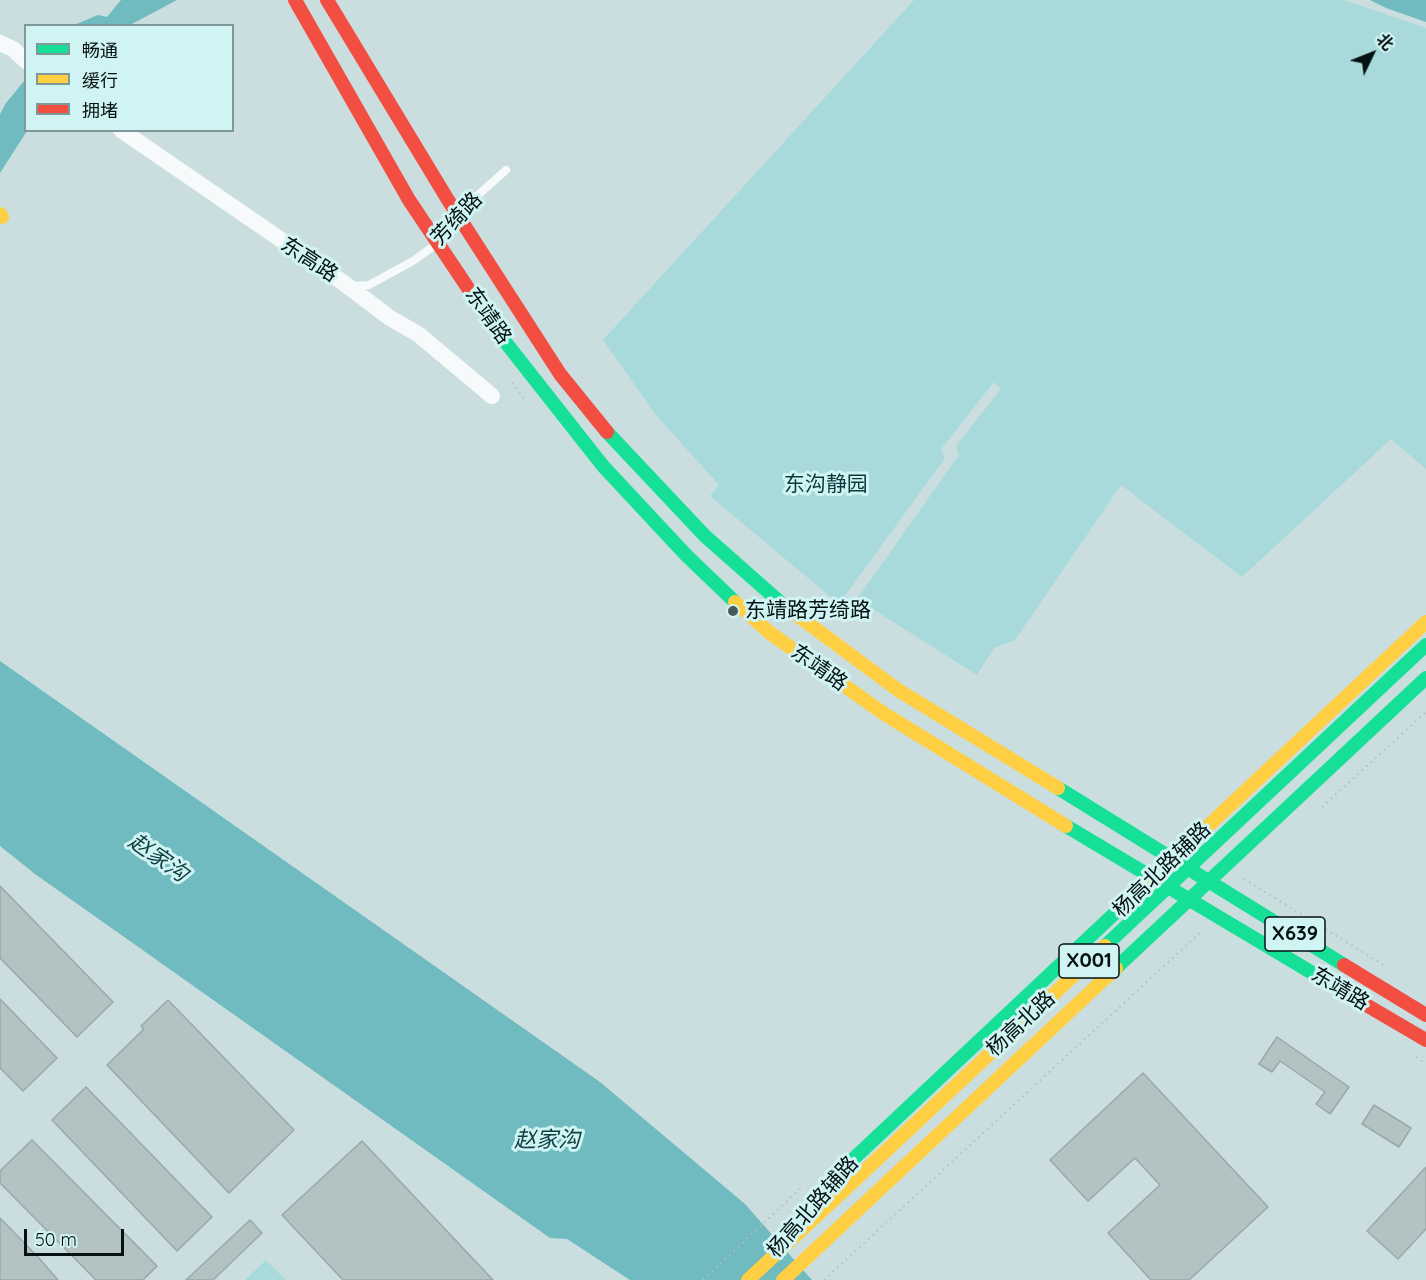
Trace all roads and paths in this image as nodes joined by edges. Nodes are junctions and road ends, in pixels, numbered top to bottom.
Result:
1 (295, 0) edge
2 (327, 0) edge
3 (0, 43) edge
4 (24, 60) edge
5 (124, 132) edge
6 (506, 170) dead end
7 (457, 214) junction
8 (438, 243) junction
9 (341, 281) junction
10 (492, 396) dead end
11 (1426, 622) edge
12 (1426, 645) edge
13 (1426, 678) edge
14 (1426, 697) edge
15 (1426, 712) edge
16 (1316, 812) dead end
17 (1169, 856) junction
18 (1242, 874) junction
19 (1152, 879) junction
20 (1252, 883) junction
21 (1221, 889) junction
22 (1236, 898) junction
23 (1201, 907) junction
24 (1218, 916) junction
25 (1387, 967) dead end
26 (1426, 1015) edge
27 (1426, 1040) edge
28 (909, 1182) dead end
29 (802, 1187) dead end
30 (888, 1210) junction
31 (750, 1278) edge
32 (703, 1280) edge
33 (784, 1280) edge
34 (824, 1280) edge

1 - 8 main road, 东靖路
2 - 7 main road, 东靖路
3 - 4 street
5 - 9 street, 东高路
6 - 7 lane, 芳绮路
7 - 8 lane, 芳绮路
7 - 17 main road, 东靖路
8 - 9 lane, 芳绮路
8 - 19 main road, 东靖路
9 - 10 street, 东高路
11 - 17 main road, 杨高北路辅路 / X001
12 - 31 main road, 杨高北路 / X001
13 - 33 main road, 杨高北路 / X001
14 - 18 main road, X001
15 - 16 path
17 - 19 main road, 杨高北路辅路 / X001
17 - 21 main road, 东靖路 / X639
18 - 20 path
18 - 20 path
18 - 21 main road, X001
19 - 23 main road, 东靖路
19 - 31 main road, 杨高北路辅路 / X001
20 - 22 path
20 - 25 path
21 - 22 main road, 东靖路 / X639
21 - 23 main road, X001
22 - 26 main road, 东靖路 / X639
23 - 24 main road, 东靖路
23 - 28 main road, X001
24 - 27 main road, 东靖路 / X639
24 - 30 path
29 - 32 path
30 - 33 main road, 杨高北路辅路 / X001
30 - 34 path

